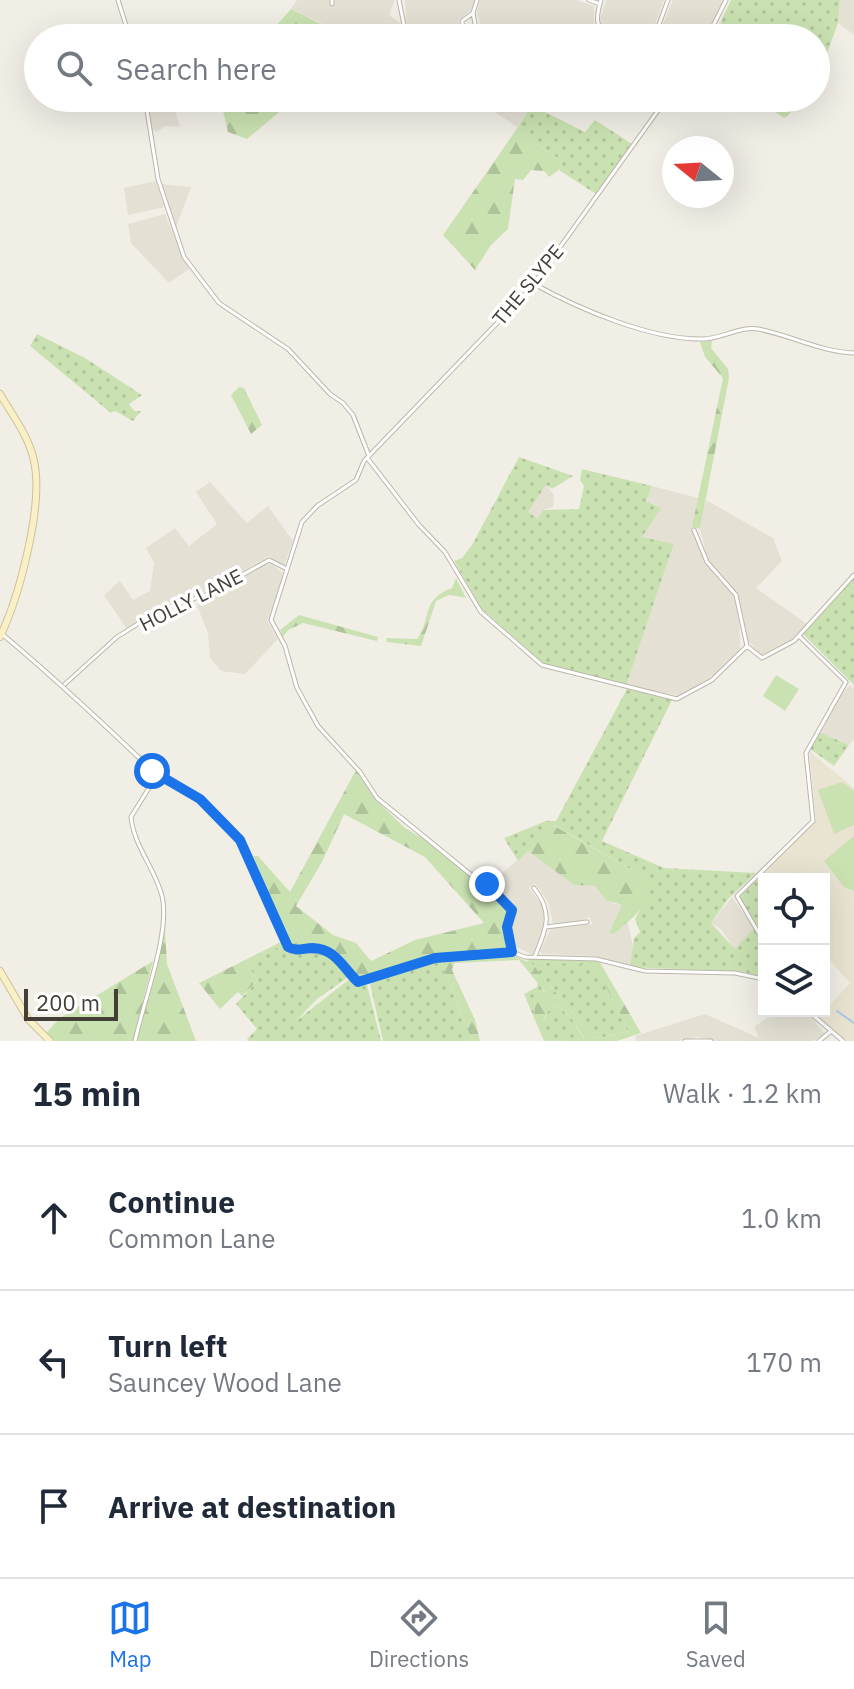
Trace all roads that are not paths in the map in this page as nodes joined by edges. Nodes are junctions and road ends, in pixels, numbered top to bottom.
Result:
1 (118, 0) edge
2 (399, 0) edge
3 (477, 0) edge
4 (589, 0) edge
5 (668, 0) edge
6 (726, 0) edge
7 (600, 2) edge
8 (473, 13) junction
9 (126, 24) edge
10 (404, 24) edge
11 (461, 24) edge
12 (477, 24) edge
13 (597, 24) edge
14 (659, 24) edge
15 (714, 24) edge
16 (147, 112) edge
17 (657, 112) edge
18 (534, 284) junction
19 (854, 353) edge
20 (0, 394) edge
21 (364, 451) junction
22 (368, 457) junction
23 (363, 462) junction
24 (694, 530) dead end
25 (285, 568) junction
26 (854, 575) edge
27 (1, 636) edge
28 (799, 636) junction
29 (747, 646) junction
30 (65, 685) junction
31 (157, 775) junction
32 (760, 873) edge
33 (758, 875) edge
34 (534, 888) dead end
35 (587, 922) dead end
36 (546, 927) junction
37 (758, 932) edge
38 (512, 952) junction
39 (535, 956) junction
40 (0, 971) edge
41 (758, 978) edge
42 (814, 1017) edge
43 (830, 1032) junction
44 (50, 1041) edge
45 (135, 1041) edge
46 (685, 1041) edge
47 (711, 1041) edge
48 (819, 1041) edge
49 (843, 1041) edge

1 - 9 street
2 - 10 street
3 - 8 street
4 - 7 street
5 - 14 street
6 - 15 street
7 - 13 street
8 - 11 street
8 - 12 street
16 - 21 street
17 - 18 street, THE SLYPE
18 - 19 street
18 - 22 street, THE SLYPE
20 - 27 main road
21 - 22 street
21 - 23 street
22 - 23 street, THE SLYPE
22 - 29 street
23 - 25 street, THE SLYPE
24 - 29 street
25 - 30 street, HOLLY LANE
25 - 38 street, THE SLYPE
26 - 28 street
27 - 30 street
28 - 29 street
28 - 32 street
30 - 31 street
31 - 38 street
31 - 45 street
33 - 37 street
34 - 36 street
35 - 36 street
36 - 39 street
38 - 39 street
39 - 41 street
40 - 44 main road
42 - 43 street
43 - 48 street
43 - 49 street
46 - 47 street

